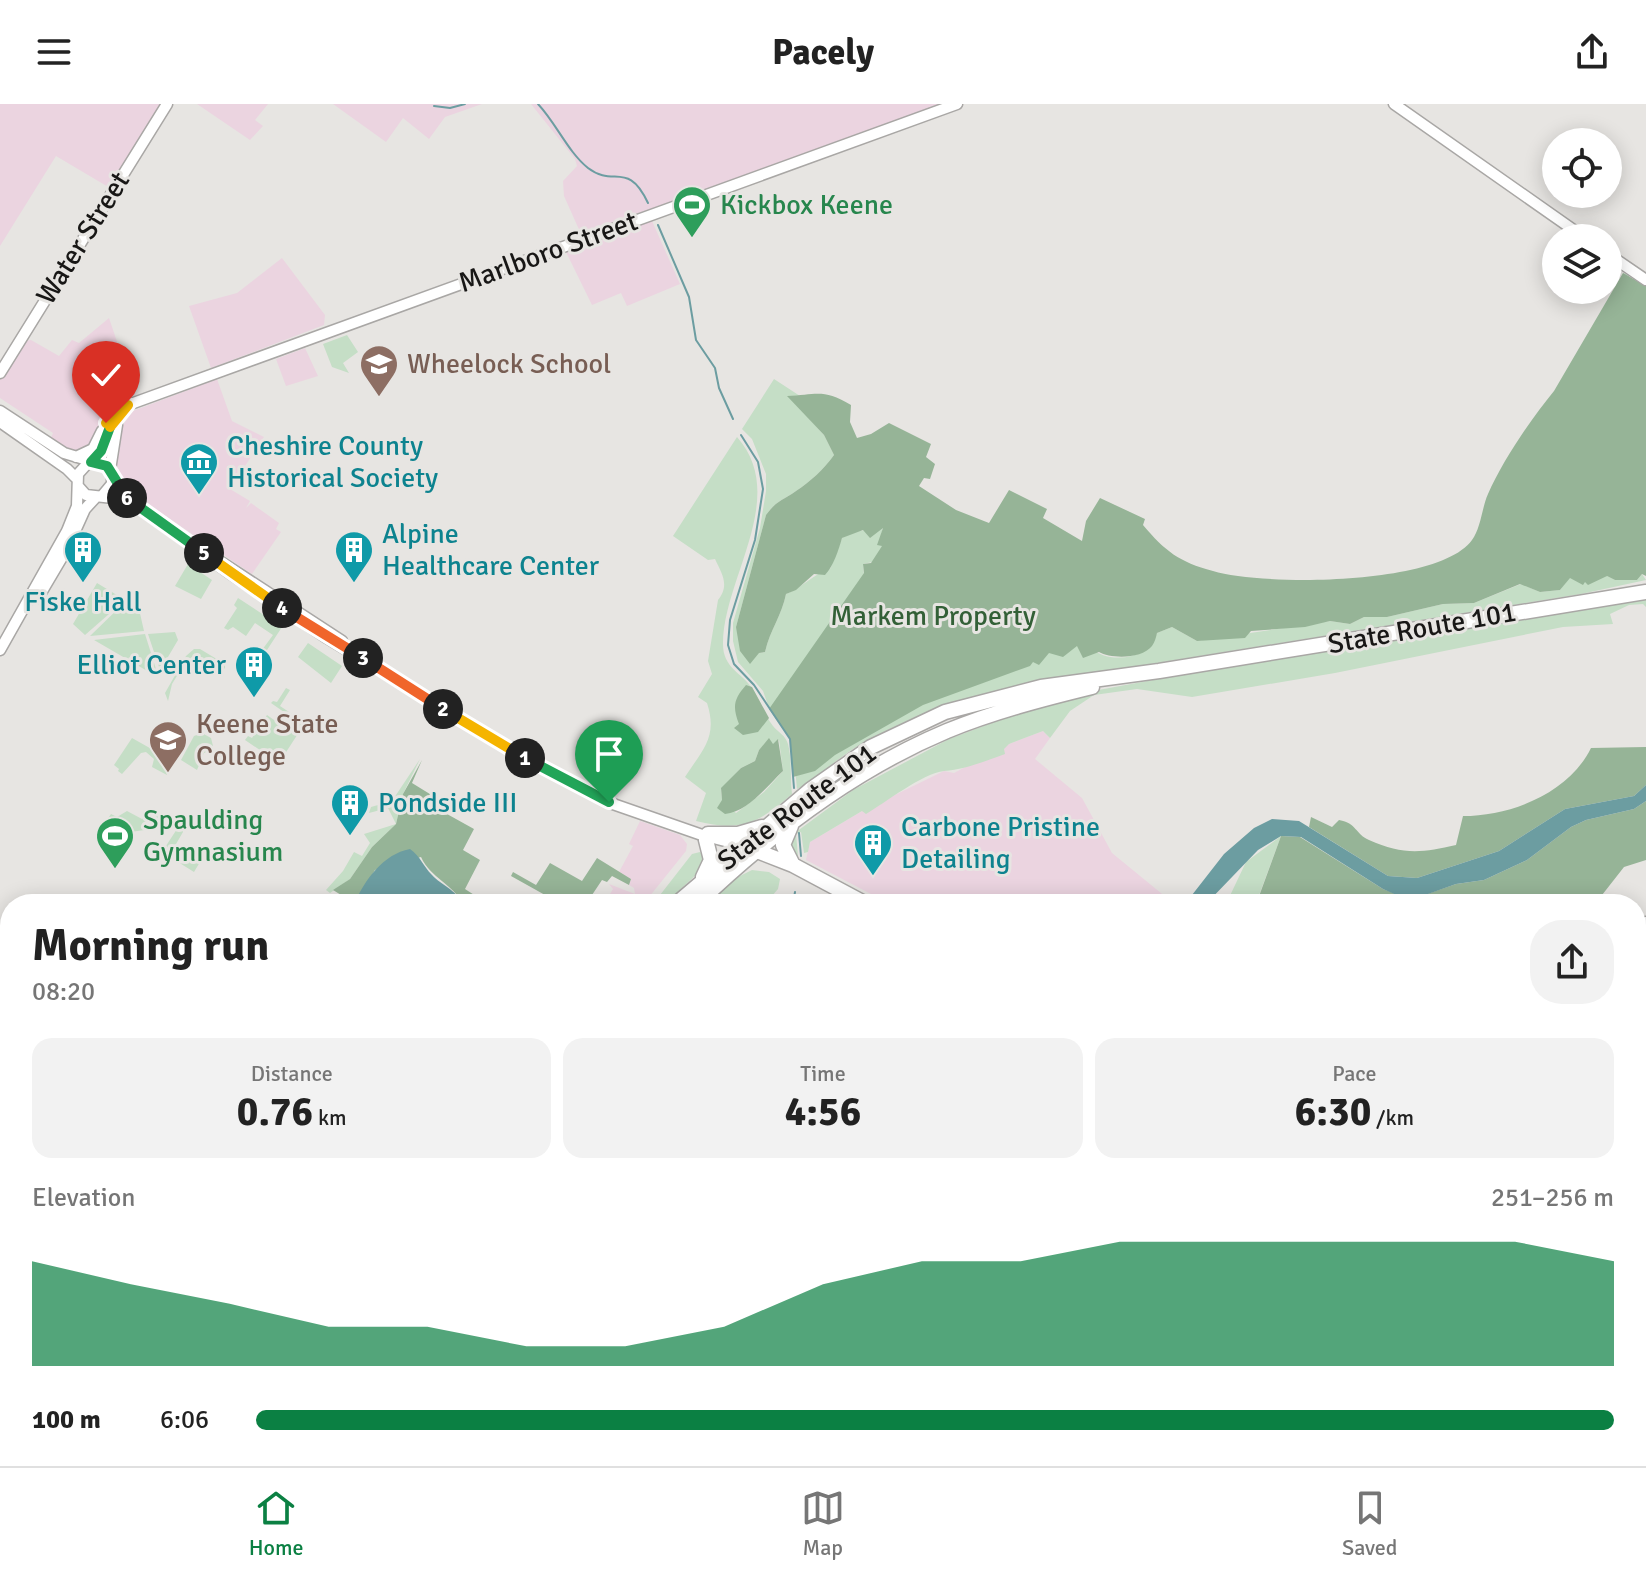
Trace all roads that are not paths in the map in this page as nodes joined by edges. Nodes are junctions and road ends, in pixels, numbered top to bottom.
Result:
1 (167, 104) edge
2 (957, 104) edge
3 (1394, 104) edge
4 (1565, 224) edge
5 (1622, 264) edge
6 (1646, 280) edge
7 (0, 373) edge
8 (140, 400) junction
9 (128, 405) junction
10 (0, 411) edge
11 (0, 422) edge
12 (74, 458) junction
13 (90, 462) junction
14 (112, 474) junction
15 (77, 481) junction
16 (99, 497) junction
17 (146, 514) junction
18 (1646, 590) edge
19 (0, 650) edge
20 (0, 662) edge
21 (1159, 671) junction
22 (779, 816) junction
23 (795, 822) junction
24 (705, 837) junction
25 (747, 852) junction
26 (793, 865) junction
27 (700, 882) junction
28 (842, 892) junction
29 (687, 894) edge
30 (707, 894) edge
31 (846, 894) edge

1 - 7 street, Water Street
2 - 8 street, Marlboro Street
3 - 4 street
5 - 6 street
8 - 9 street, Marlboro Street
8 - 14 street
9 - 12 street
9 - 13 street
10 - 12 street
11 - 15 street
12 - 13 street
13 - 14 street
13 - 15 street
14 - 16 street
14 - 17 street
15 - 16 street
15 - 19 street
16 - 17 street
16 - 20 street
17 - 24 street
18 - 21 highway, State Route 101
21 - 22 highway, State Route 101
21 - 23 highway, State Route 101
22 - 24 highway
22 - 25 highway, State Route 101
23 - 25 highway, State Route 101
23 - 26 highway
24 - 25 street
24 - 27 highway
25 - 26 highway
25 - 27 highway, State Route 101
25 - 28 highway
25 - 30 highway, State Route 101
26 - 28 highway
27 - 29 highway, State Route 101
28 - 31 highway

